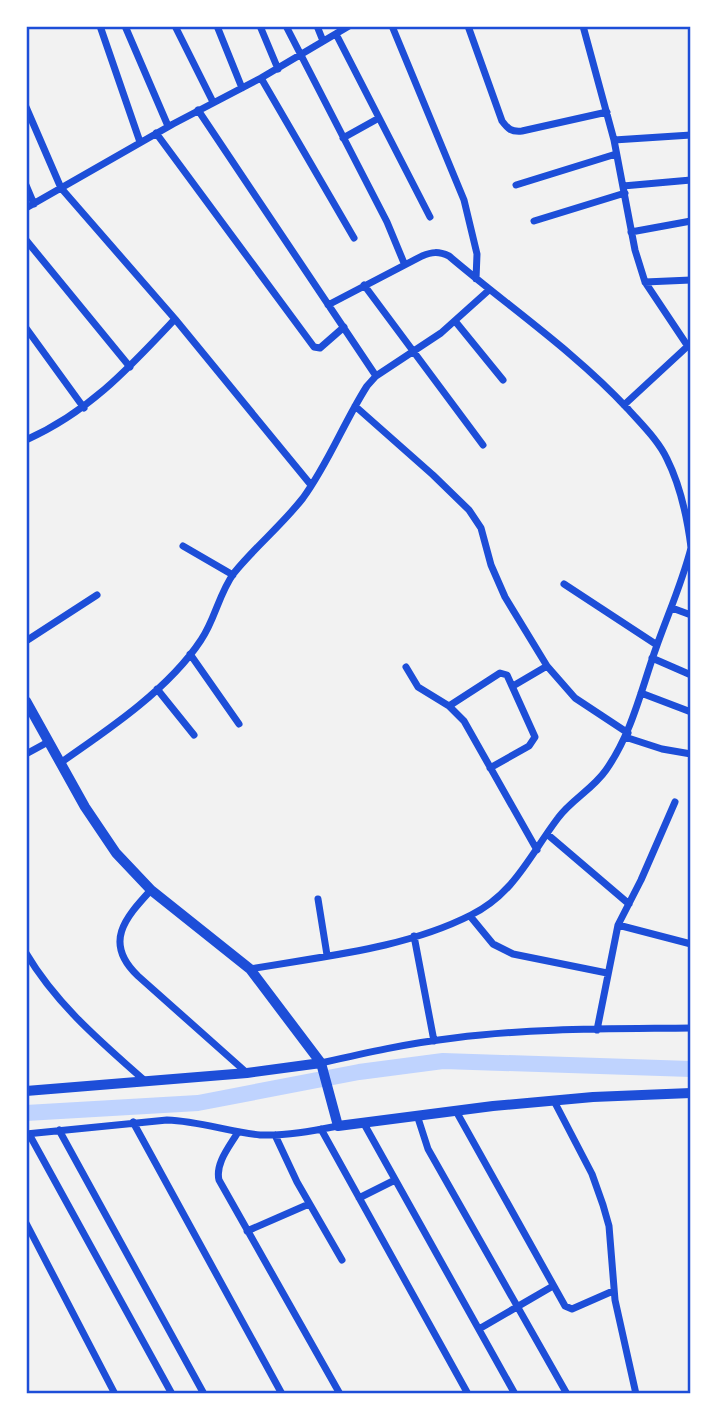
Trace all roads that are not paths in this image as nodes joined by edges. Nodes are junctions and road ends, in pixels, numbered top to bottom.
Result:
1 (100, 26) edge
2 (125, 26) edge
3 (175, 26) edge
4 (217, 26) edge
5 (260, 26) edge
6 (286, 26) edge
7 (317, 26) edge
8 (349, 26) edge
9 (392, 26) edge
10 (468, 26) edge
11 (583, 26) edge
12 (336, 34) junction
13 (323, 41) junction
14 (300, 55) junction
15 (278, 69) junction
16 (261, 78) junction
17 (242, 89) junction
18 (213, 102) junction
19 (26, 107) edge
20 (198, 110) junction
21 (607, 112) junction
22 (379, 118) junction
23 (168, 126) junction
24 (156, 133) junction
25 (691, 135) edge
26 (343, 138) junction
27 (614, 140) junction
28 (140, 142) junction
29 (616, 154) junction
30 (691, 180) edge
31 (26, 185) edge
32 (516, 186) dead end
33 (61, 188) junction
34 (624, 190) junction
35 (34, 204) junction
36 (26, 208) edge
37 (430, 217) dead end
38 (534, 221) dead end
39 (691, 221) edge
40 (631, 232) junction
41 (354, 238) dead end
42 (26, 240) edge
43 (404, 263) junction
44 (476, 279) junction
45 (691, 280) edge
46 (645, 282) junction
47 (364, 285) junction
48 (489, 290) junction
49 (328, 305) junction
50 (175, 319) junction
51 (455, 321) junction
52 (344, 327) junction
53 (26, 328) edge
54 (689, 344) edge
55 (415, 352) junction
56 (130, 367) junction
57 (376, 376) junction
58 (503, 380) dead end
59 (624, 405) junction
60 (355, 406) junction
61 (84, 408) junction
62 (26, 440) edge
63 (483, 444) dead end
64 (311, 485) junction
65 (183, 545) dead end
66 (691, 547) edge
67 (233, 575) junction
68 (564, 584) dead end
69 (97, 595) dead end
70 (672, 608) junction
71 (691, 615) edge
72 (26, 641) edge
73 (657, 645) junction
74 (190, 654) junction
75 (652, 659) junction
76 (547, 666) junction
77 (405, 667) dead end
78 (691, 675) edge
79 (513, 686) junction
80 (157, 689) junction
81 (641, 694) junction
82 (27, 703) edge
83 (449, 706) junction
84 (691, 712) edge
85 (239, 723) dead end
86 (194, 735) dead end
87 (626, 735) junction
88 (48, 742) junction
89 (26, 754) edge
90 (691, 754) edge
91 (60, 763) junction
92 (490, 768) junction
93 (675, 802) dead end
94 (547, 834) junction
95 (537, 850) junction
96 (151, 890) junction
97 (318, 899) dead end
98 (629, 904) junction
99 (471, 916) junction
100 (618, 926) junction
101 (414, 936) junction
102 (691, 944) edge
103 (26, 953) edge
104 (327, 955) junction
105 (250, 969) junction
106 (607, 973) junction
107 (691, 1028) edge
108 (597, 1030) junction
109 (434, 1041) junction
110 (323, 1068) junction
111 (247, 1073) junction
112 (145, 1081) junction
113 (26, 1091) edge
114 (691, 1093) edge
115 (554, 1101) junction
116 (456, 1111) junction
117 (417, 1115) junction
118 (133, 1122) junction
119 (363, 1122) junction
120 (338, 1126) junction
121 (321, 1129) junction
122 (59, 1130) junction
123 (238, 1132) junction
124 (28, 1134) edge
125 (275, 1135) junction
126 (395, 1180) junction
127 (359, 1198) junction
128 (309, 1204) junction
129 (26, 1223) edge
130 (247, 1231) junction
131 (342, 1260) dead end
132 (553, 1286) junction
133 (613, 1291) junction
134 (517, 1307) junction
135 (479, 1329) junction
136 (115, 1394) edge
137 (172, 1394) edge
138 (204, 1394) edge
139 (282, 1394) edge
140 (340, 1394) edge
141 (468, 1394) edge
142 (515, 1394) edge
143 (566, 1394) edge
144 (636, 1394) edge

1 - 28 street
2 - 23 street
3 - 18 street
4 - 17 street
5 - 15 street
6 - 14 street
7 - 13 street
8 - 12 street
9 - 44 street
10 - 21 street
11 - 21 street
12 - 13 street
12 - 22 street
13 - 14 street
14 - 15 street
14 - 26 street
15 - 16 street
16 - 17 street
16 - 41 street
17 - 18 street
18 - 20 street
19 - 33 street
20 - 23 street
20 - 49 street
21 - 27 street
22 - 26 street
22 - 37 street
23 - 24 street
24 - 28 street
24 - 52 street
25 - 27 street
26 - 43 street
27 - 29 street
28 - 33 street
29 - 32 street
29 - 34 street
30 - 34 street
31 - 35 street
33 - 35 street
33 - 50 street
34 - 38 street
34 - 40 street
35 - 36 street
39 - 40 street
40 - 46 street
42 - 56 street
43 - 44 street
43 - 47 street
44 - 48 street
45 - 46 street
46 - 54 street
47 - 49 street
47 - 55 street
48 - 51 street
48 - 59 street
49 - 52 street
50 - 56 street
50 - 64 street
51 - 55 street
51 - 58 street
52 - 57 street
53 - 61 street
54 - 59 street
55 - 57 street
55 - 63 street
56 - 61 street
57 - 60 street
59 - 66 street
60 - 64 street
60 - 76 street
61 - 62 street
64 - 67 street
65 - 67 street
66 - 70 street
67 - 74 street
68 - 73 street
69 - 72 street
70 - 71 street
70 - 73 street
73 - 75 street
74 - 80 street
74 - 85 street
75 - 78 street
75 - 81 street
76 - 79 street
76 - 87 street
77 - 83 street
79 - 83 street
79 - 92 street
80 - 86 street
80 - 91 street
81 - 84 street
81 - 87 street
82 - 88 street
83 - 92 street
87 - 90 street
87 - 94 street
88 - 89 street
88 - 91 street
91 - 96 street
92 - 95 street
93 - 98 street
94 - 95 street
94 - 98 street
95 - 99 street
96 - 105 street
96 - 111 street
97 - 104 street
98 - 100 street
99 - 101 street
99 - 106 street
100 - 102 street
100 - 106 street
101 - 104 street
101 - 109 street
103 - 112 street
104 - 105 street
105 - 110 street
106 - 108 street
107 - 108 street
108 - 109 street
109 - 110 street
110 - 111 street
110 - 120 street
111 - 112 street
112 - 113 street
114 - 115 street
115 - 116 street
115 - 133 street
116 - 117 street
116 - 132 street
117 - 119 street
117 - 134 street
118 - 122 street
118 - 123 street
118 - 139 street
119 - 120 street
119 - 126 street
120 - 121 street
121 - 125 street
121 - 127 street
122 - 124 street
122 - 138 street
123 - 125 street
123 - 130 street
124 - 137 street
125 - 128 street
126 - 127 street
126 - 135 street
127 - 141 street
128 - 130 street
128 - 131 street
129 - 136 street
130 - 140 street
132 - 133 street
132 - 134 street
133 - 144 street
134 - 135 street
134 - 143 street
135 - 142 street

